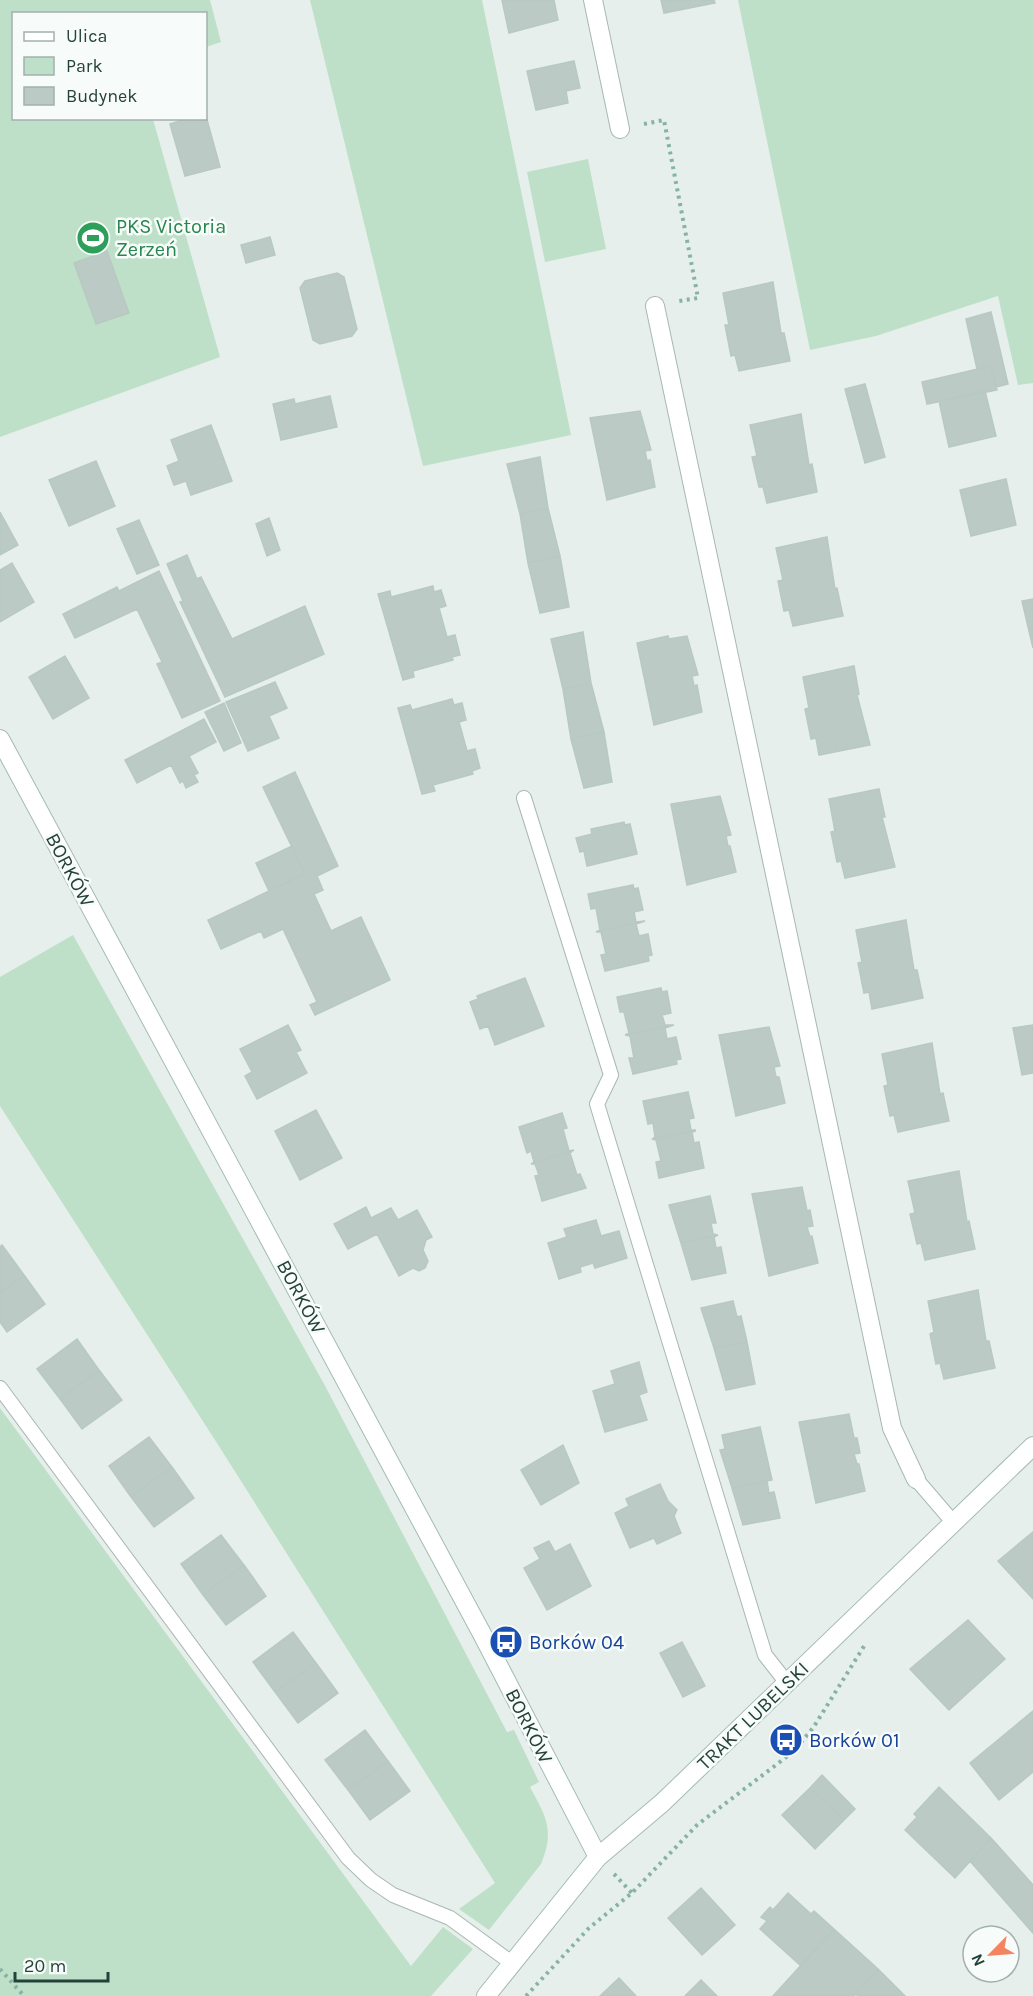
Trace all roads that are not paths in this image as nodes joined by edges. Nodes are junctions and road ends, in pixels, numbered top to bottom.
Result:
1 (593, 0) edge
2 (620, 129) road end
3 (655, 306) road end
4 (0, 740) edge
5 (524, 798) dead end
6 (0, 1388) edge
7 (1033, 1446) edge
8 (916, 1479) joint
9 (953, 1522) junction
10 (787, 1683) junction
11 (598, 1857) junction
12 (512, 1963) junction
13 (486, 1996) edge

1 - 2 street
3 - 8 street
4 - 11 street, BORKÓW
5 - 10 lane
6 - 12 lane
7 - 9 street, TRAKT LUBELSKI
8 - 9 lane
9 - 10 street, TRAKT LUBELSKI
10 - 11 street, TRAKT LUBELSKI
11 - 12 street, TRAKT LUBELSKI
12 - 13 street, TRAKT LUBELSKI

